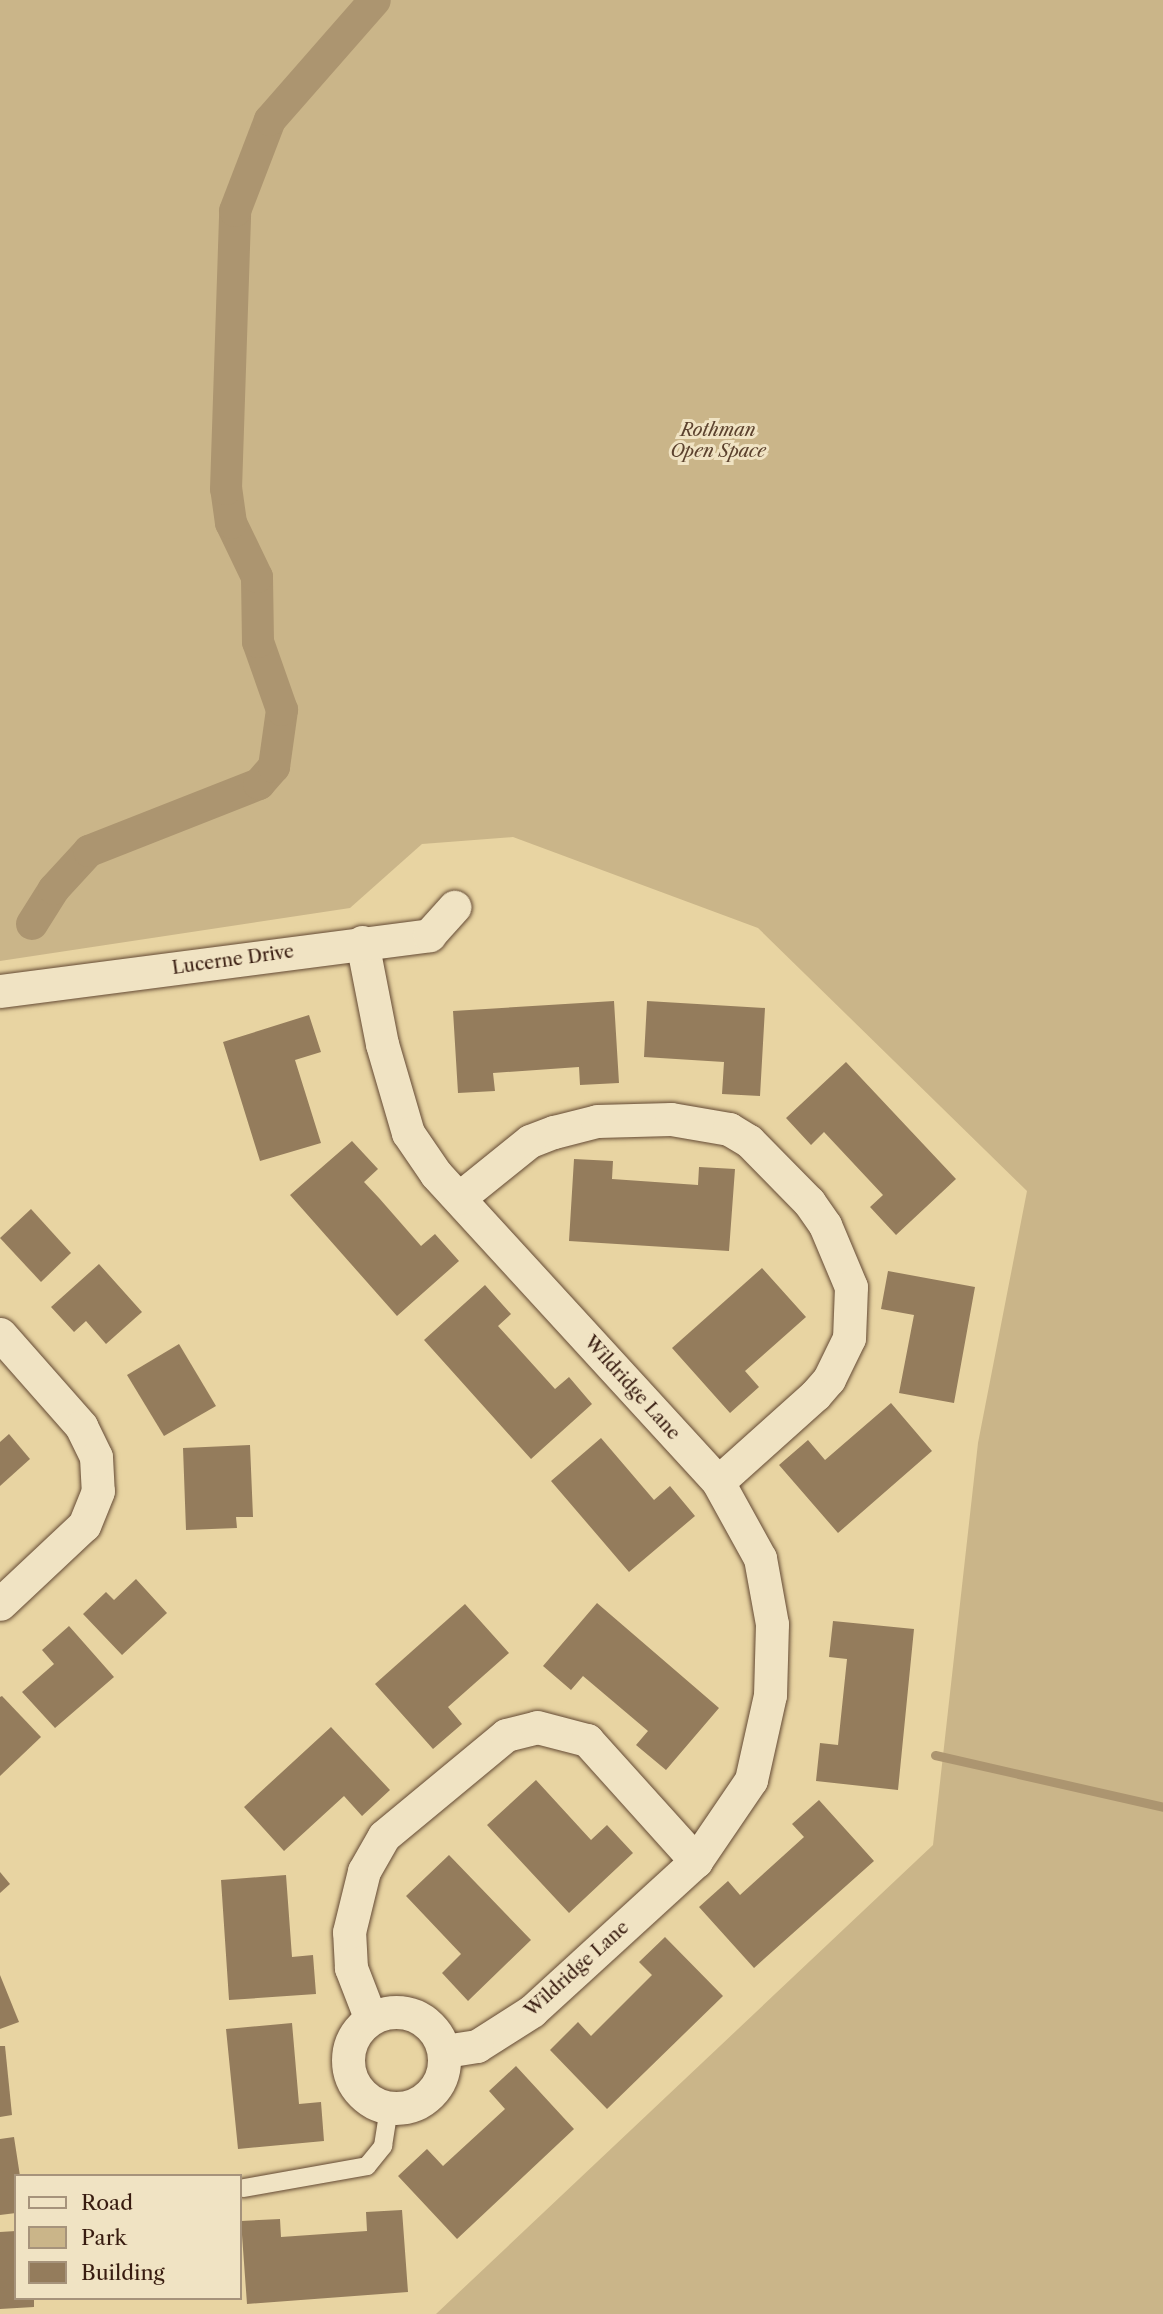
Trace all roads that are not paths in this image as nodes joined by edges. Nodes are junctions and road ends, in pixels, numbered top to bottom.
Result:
1 (454, 907) dead end
2 (362, 942) junction
3 (0, 991) edge
4 (459, 1198) junction
5 (0, 1334) edge
6 (718, 1482) junction
7 (0, 1604) edge
8 (696, 1861) junction
9 (370, 2017) junction
10 (444, 2051) junction
11 (389, 2108) junction
12 (244, 2188) dead end

1 - 2 street, Lucerne Drive
2 - 3 street, Lucerne Drive
2 - 4 street, Wildridge Lane
4 - 6 street, Wildridge Lane
4 - 6 street
5 - 7 street
6 - 8 street, Wildridge Lane
8 - 9 street
8 - 10 street, Wildridge Lane
9 - 10 street
9 - 11 street
10 - 11 street
11 - 12 lane

